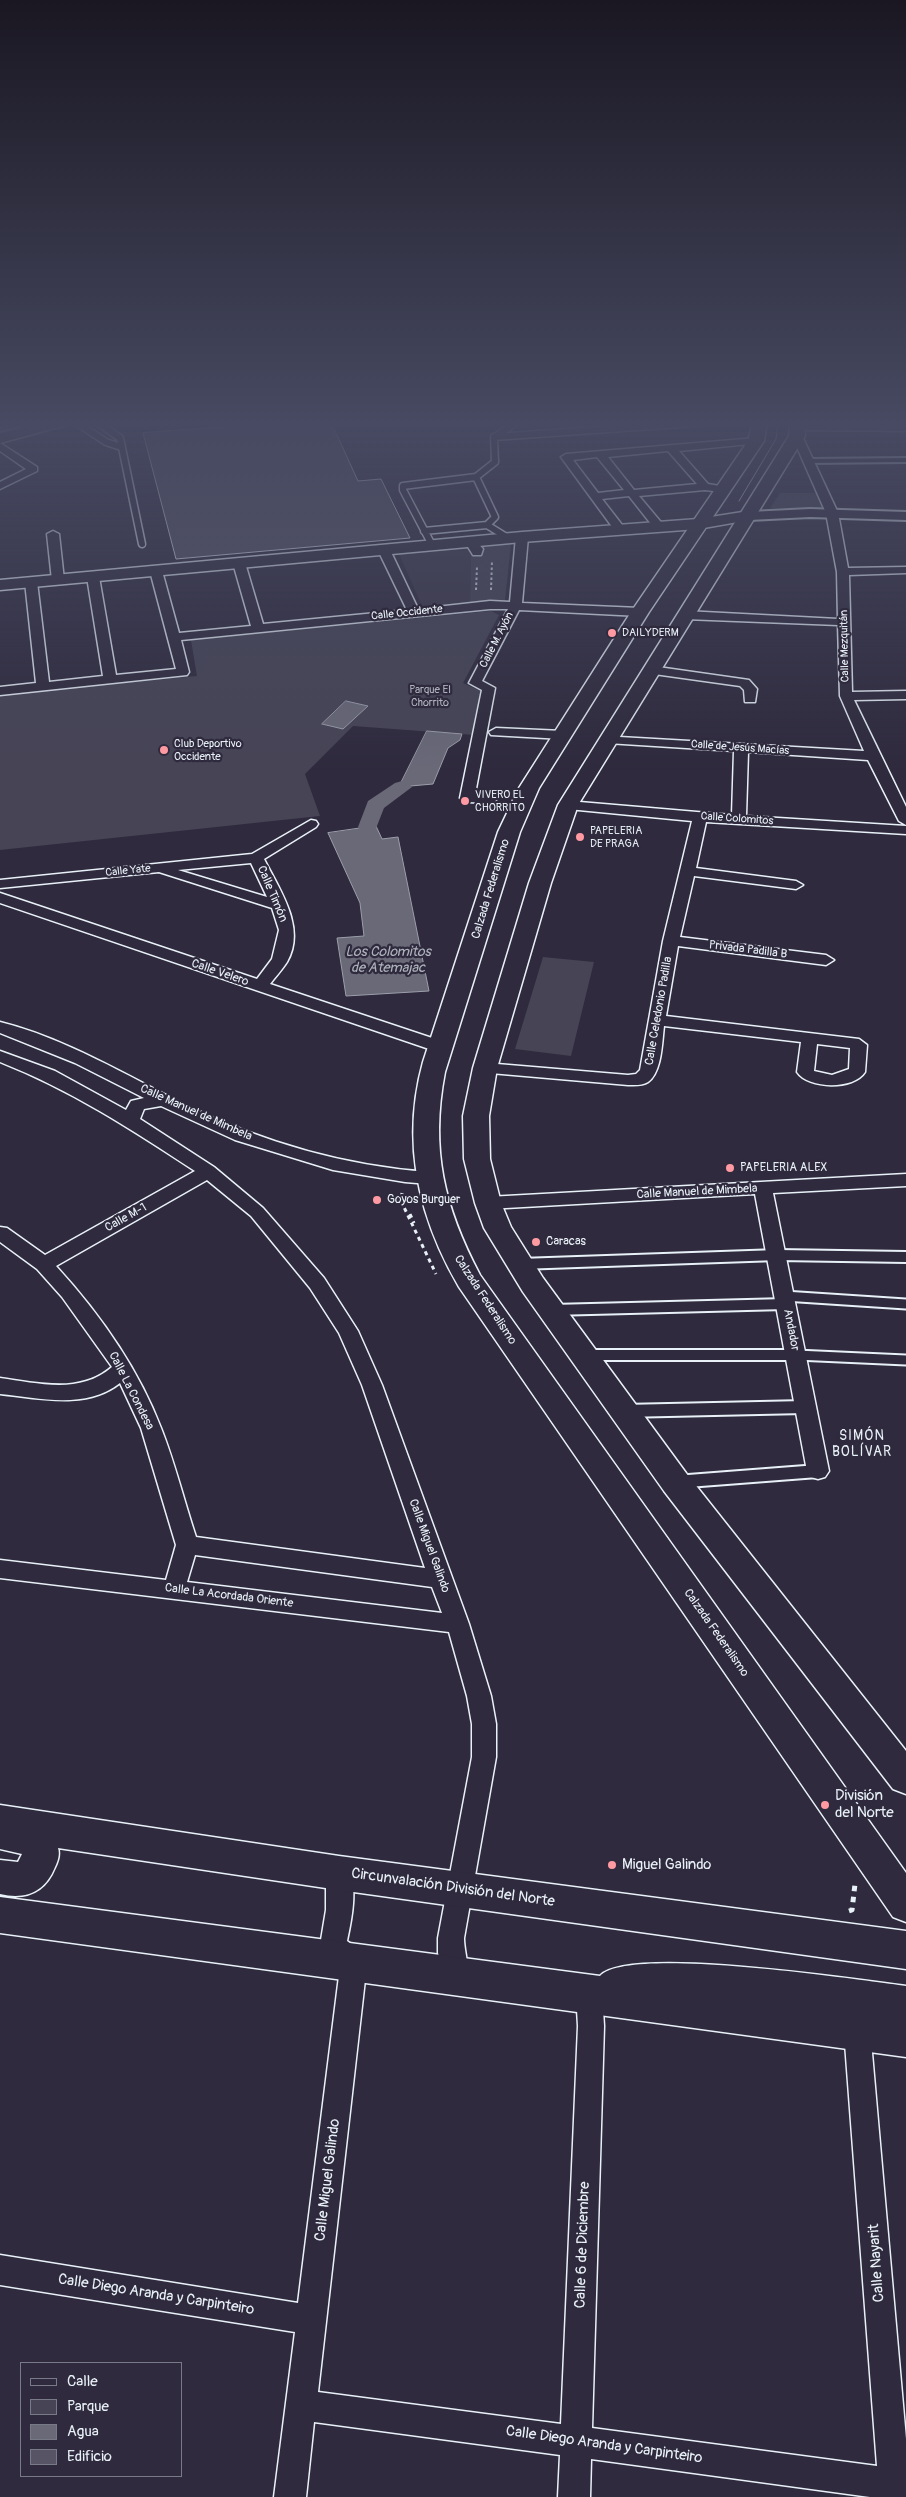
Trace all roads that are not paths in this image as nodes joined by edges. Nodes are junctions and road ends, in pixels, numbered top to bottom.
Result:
1 (515, 538) edge
2 (53, 539) edge
3 (141, 539) edge
4 (426, 539) edge
5 (431, 539) edge
6 (513, 539) edge
7 (688, 539) edge
8 (734, 539) edge
9 (837, 539) edge
10 (142, 544) dead end
11 (384, 550) junction
12 (239, 563) junction
13 (906, 570) edge
14 (156, 571) junction
15 (843, 572) junction
16 (93, 577) junction
17 (58, 580) junction
18 (31, 582) junction
19 (0, 585) edge
20 (516, 605) junction
21 (414, 612) junction
22 (640, 612) junction
23 (685, 615) junction
24 (834, 622) dead end
25 (258, 628) junction
26 (174, 637) junction
27 (651, 670) junction
28 (110, 680) junction
29 (43, 687) junction
30 (0, 691) edge
31 (906, 695) edge
32 (846, 696) junction
33 (750, 699) dead end
34 (496, 732) dead end
35 (564, 735) junction
36 (608, 739) junction
37 (741, 748) junction
38 (873, 756) junction
39 (489, 800) dead end
40 (568, 805) junction
41 (700, 817) junction
42 (739, 819) junction
43 (906, 821) edge
44 (311, 824) dead end
45 (906, 830) edge
46 (256, 858) junction
47 (157, 868) junction
48 (686, 871) junction
49 (0, 884) edge
50 (796, 885) dead end
51 (0, 898) edge
52 (278, 906) junction
53 (670, 941) junction
54 (826, 960) dead end
55 (259, 987) junction
56 (656, 1020) junction
57 (0, 1027) edge
58 (810, 1038) dead end
59 (441, 1047) junction
60 (0, 1056) edge
61 (485, 1068) junction
62 (132, 1084) junction
63 (168, 1101) junction
64 (103, 1104) junction
65 (131, 1120) junction
66 (208, 1171) junction
67 (415, 1177) junction
68 (906, 1180) edge
69 (763, 1188) junction
70 (488, 1203) junction
71 (0, 1233) edge
72 (778, 1255) junction
73 (906, 1257) edge
74 (44, 1264) junction
75 (520, 1264) junction
76 (785, 1300) junction
77 (906, 1304) edge
78 (552, 1310) junction
79 (583, 1355) junction
80 (796, 1355) junction
81 (906, 1360) edge
82 (122, 1370) junction
83 (0, 1386) edge
84 (806, 1407) junction
85 (623, 1411) junction
86 (818, 1471) joint
87 (675, 1482) junction
88 (187, 1545) junction
89 (0, 1569) edge
90 (440, 1579) junction
91 (174, 1589) junction
92 (458, 1624) junction
93 (906, 1778) edge
94 (0, 1822) edge
95 (0, 1834) edge
96 (338, 1873) junction
97 (0, 1877) edge
98 (460, 1890) junction
99 (906, 1904) edge
100 (0, 1915) edge
101 (906, 1950) edge
102 (354, 1962) junction
103 (456, 1977) junction
104 (590, 1992) junction
105 (906, 2005) edge
106 (857, 2030) junction
107 (906, 2037) edge
108 (0, 2270) edge
109 (311, 2320) junction
110 (301, 2405) junction
111 (575, 2441) junction
112 (898, 2489) edge
113 (290, 2497) edge
114 (574, 2497) edge

1 - 20 street, Calle M. Ayón
2 - 17 street
3 - 10 lane
4 - 11 main road
5 - 6 main road
7 - 22 main road, Calzada Federalismo
8 - 23 main road
9 - 15 street, Calle Mezquitán
11 - 12 main road
11 - 21 street
12 - 14 main road
12 - 25 street
13 - 15 street
14 - 16 main road
14 - 26 street
15 - 32 street, Calle Mezquitán
16 - 17 main road
16 - 28 street
17 - 18 main road
18 - 19 main road
18 - 29 street
20 - 21 street, Calle Occidente
20 - 22 street, Calle Occidente
20 - 39 street, Calle M. Ayón
21 - 25 street, Calle Occidente
22 - 35 main road, Calzada Federalismo
23 - 24 street
23 - 27 main road
25 - 26 street, Calle Occidente
26 - 28 street
27 - 33 street
27 - 36 main road
28 - 29 street
29 - 30 street
31 - 32 street
32 - 38 street, Calle Mezquitán
34 - 35 street
35 - 59 main road, Calzada Federalismo
36 - 37 street, Calle de Jesús Macías
36 - 40 main road
37 - 38 street, Calle de Jesús Macías
37 - 42 street
38 - 43 street, Calle Mezquitán
40 - 41 street, Calle Colomitos
40 - 61 main road
41 - 42 street, Calle Colomitos
41 - 48 street, Calle Celedonio Padilla
42 - 45 street, Calle Colomitos
44 - 46 street, Calle Timón
46 - 47 street, Calle Yate
46 - 52 street, Calle Timón
47 - 49 street, Calle Yate
47 - 52 street
48 - 50 street
48 - 53 street, Calle Celedonio Padilla
51 - 55 street, Calle Velero
52 - 55 street, Calle Timón
53 - 54 street, Privada Padilla B
53 - 56 street, Calle Celedonio Padilla
55 - 59 street, Calle Velero
56 - 58 street
56 - 61 street, Calle Celedonio Padilla
57 - 62 street, Calle Manuel de Mimbela
59 - 67 main road, Calzada Federalismo
60 - 64 street
61 - 70 main road
62 - 63 street, Calle Manuel de Mimbela
62 - 64 street
63 - 65 street
63 - 67 street, Calle Manuel de Mimbela
64 - 65 street
65 - 66 street
66 - 74 street, Calle M-1
66 - 90 street, Calle Miguel Galindo
67 - 99 main road, Calzada Federalismo
68 - 69 street, Calle Manuel de Mimbela
69 - 70 street, Calle Manuel de Mimbela
69 - 72 street, Andador
70 - 75 main road
71 - 74 street, Calle La Condesa
72 - 73 street
72 - 75 street
72 - 76 street, Andador
74 - 82 street, Calle La Condesa
75 - 78 main road
76 - 77 lane
76 - 78 street
76 - 80 street, Andador
78 - 79 main road
79 - 80 street
79 - 85 main road
80 - 81 lane
80 - 84 street, Andador
82 - 83 street
82 - 88 street, Calle La Condesa
84 - 85 street
84 - 86 street, Andador
85 - 87 main road
86 - 87 street
87 - 93 main road
88 - 90 street
88 - 91 street
89 - 91 street, Calle La Acordada Oriente
90 - 92 street, Calle Miguel Galindo
91 - 92 street, Calle La Acordada Oriente
92 - 98 street, Calle Miguel Galindo
94 - 96 main road, Circunvalación División del Norte
95 - 97 main road
96 - 98 main road, Circunvalación División del Norte
96 - 102 street
98 - 101 main road, Circunvalación División del Norte
98 - 103 street, Calle Miguel Galindo
100 - 102 main road
102 - 103 main road
102 - 109 street, Calle Miguel Galindo
103 - 104 main road
104 - 105 main road
104 - 106 main road
104 - 111 street, Calle 6 de Diciembre
106 - 107 main road
106 - 112 street, Calle Nayarit
108 - 109 street, Calle Diego Aranda y Carpinteiro
109 - 110 street, Calle Miguel Galindo
110 - 111 street, Calle Diego Aranda y Carpinteiro
110 - 113 street, Calle Miguel Galindo
111 - 112 street, Calle Diego Aranda y Carpinteiro
111 - 114 street, Calle 6 de Diciembre

